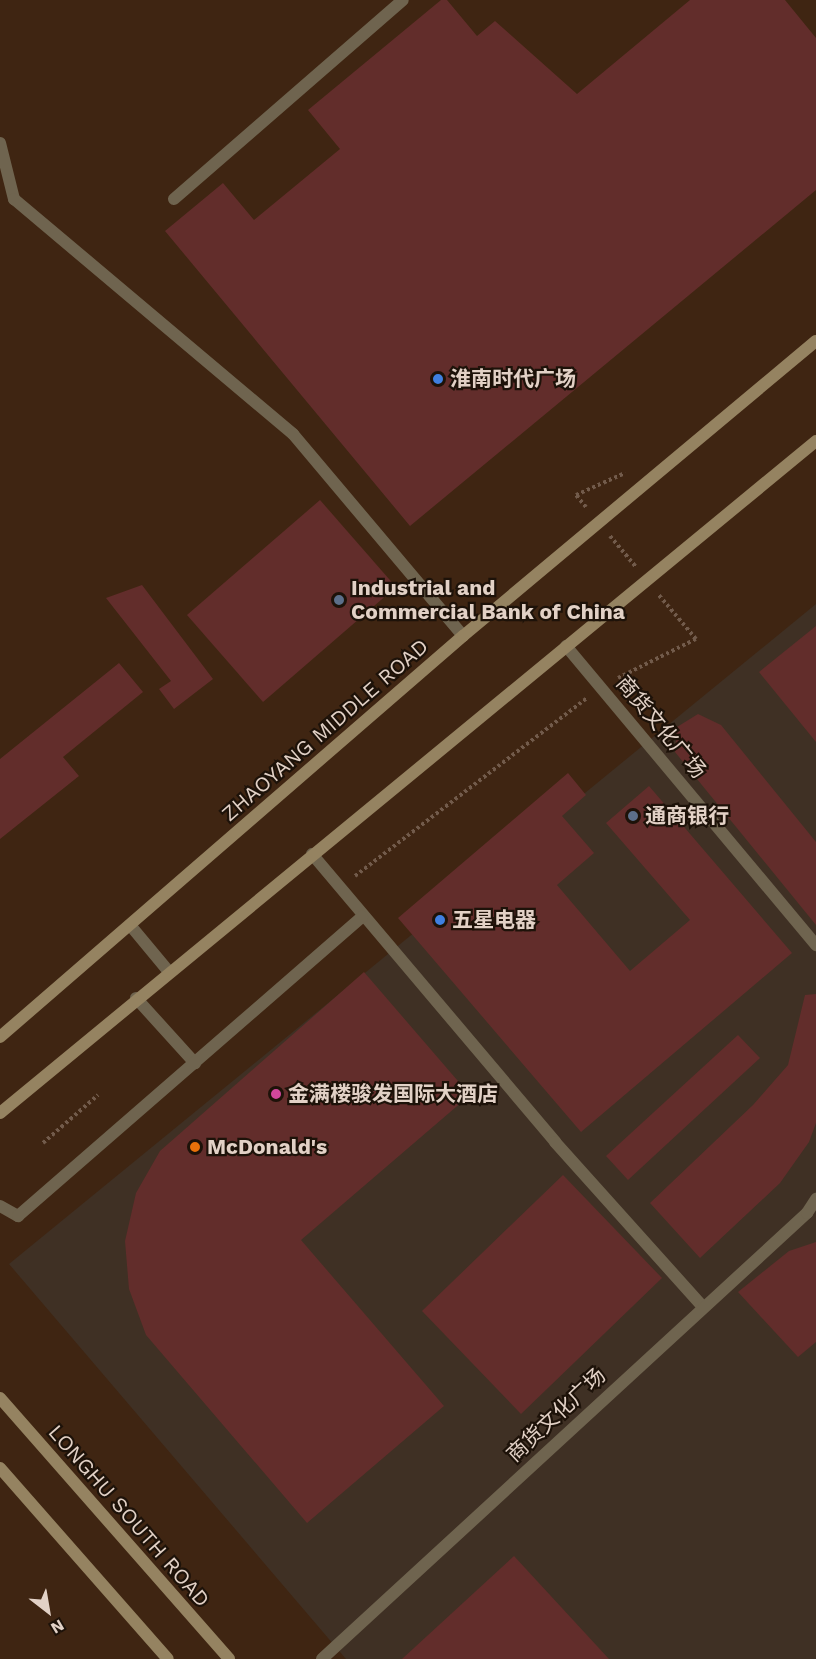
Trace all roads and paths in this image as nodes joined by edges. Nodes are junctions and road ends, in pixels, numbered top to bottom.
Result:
1 (403, 0) edge
2 (0, 143) edge
3 (174, 198) dead end
4 (816, 341) edge
5 (816, 441) edge
6 (463, 636) junction
7 (696, 639) dead end
8 (566, 646) junction
9 (602, 687) junction
10 (312, 854) junction
11 (338, 890) junction
12 (362, 918) junction
13 (130, 925) junction
14 (816, 945) edge
15 (169, 972) junction
16 (136, 998) junction
17 (0, 1037) edge
18 (195, 1063) junction
19 (98, 1095) dead end
20 (0, 1113) edge
21 (43, 1143) dead end
22 (816, 1199) edge
23 (0, 1206) edge
24 (812, 1212) edge
25 (703, 1307) junction
26 (0, 1398) edge
27 (0, 1468) edge
28 (168, 1659) edge
29 (229, 1659) edge
30 (322, 1659) edge

1 - 3 street
2 - 6 street
4 - 6 main road, ZHAOYANG MIDDLE ROAD
5 - 8 main road
6 - 13 main road, ZHAOYANG MIDDLE ROAD
7 - 9 path
8 - 9 street, 商货文化广场
8 - 10 main road
9 - 11 path
9 - 14 street, 商货文化广场
10 - 11 street
10 - 15 main road
11 - 12 street
12 - 18 street
12 - 25 street
13 - 15 street
13 - 17 main road, ZHAOYANG MIDDLE ROAD
15 - 16 main road
16 - 18 street
16 - 20 main road
18 - 23 street
19 - 21 path
22 - 24 street, 商货文化广场
24 - 25 street, 商货文化广场
25 - 30 street, 商货文化广场
26 - 29 main road, LONGHU SOUTH ROAD
27 - 28 main road

